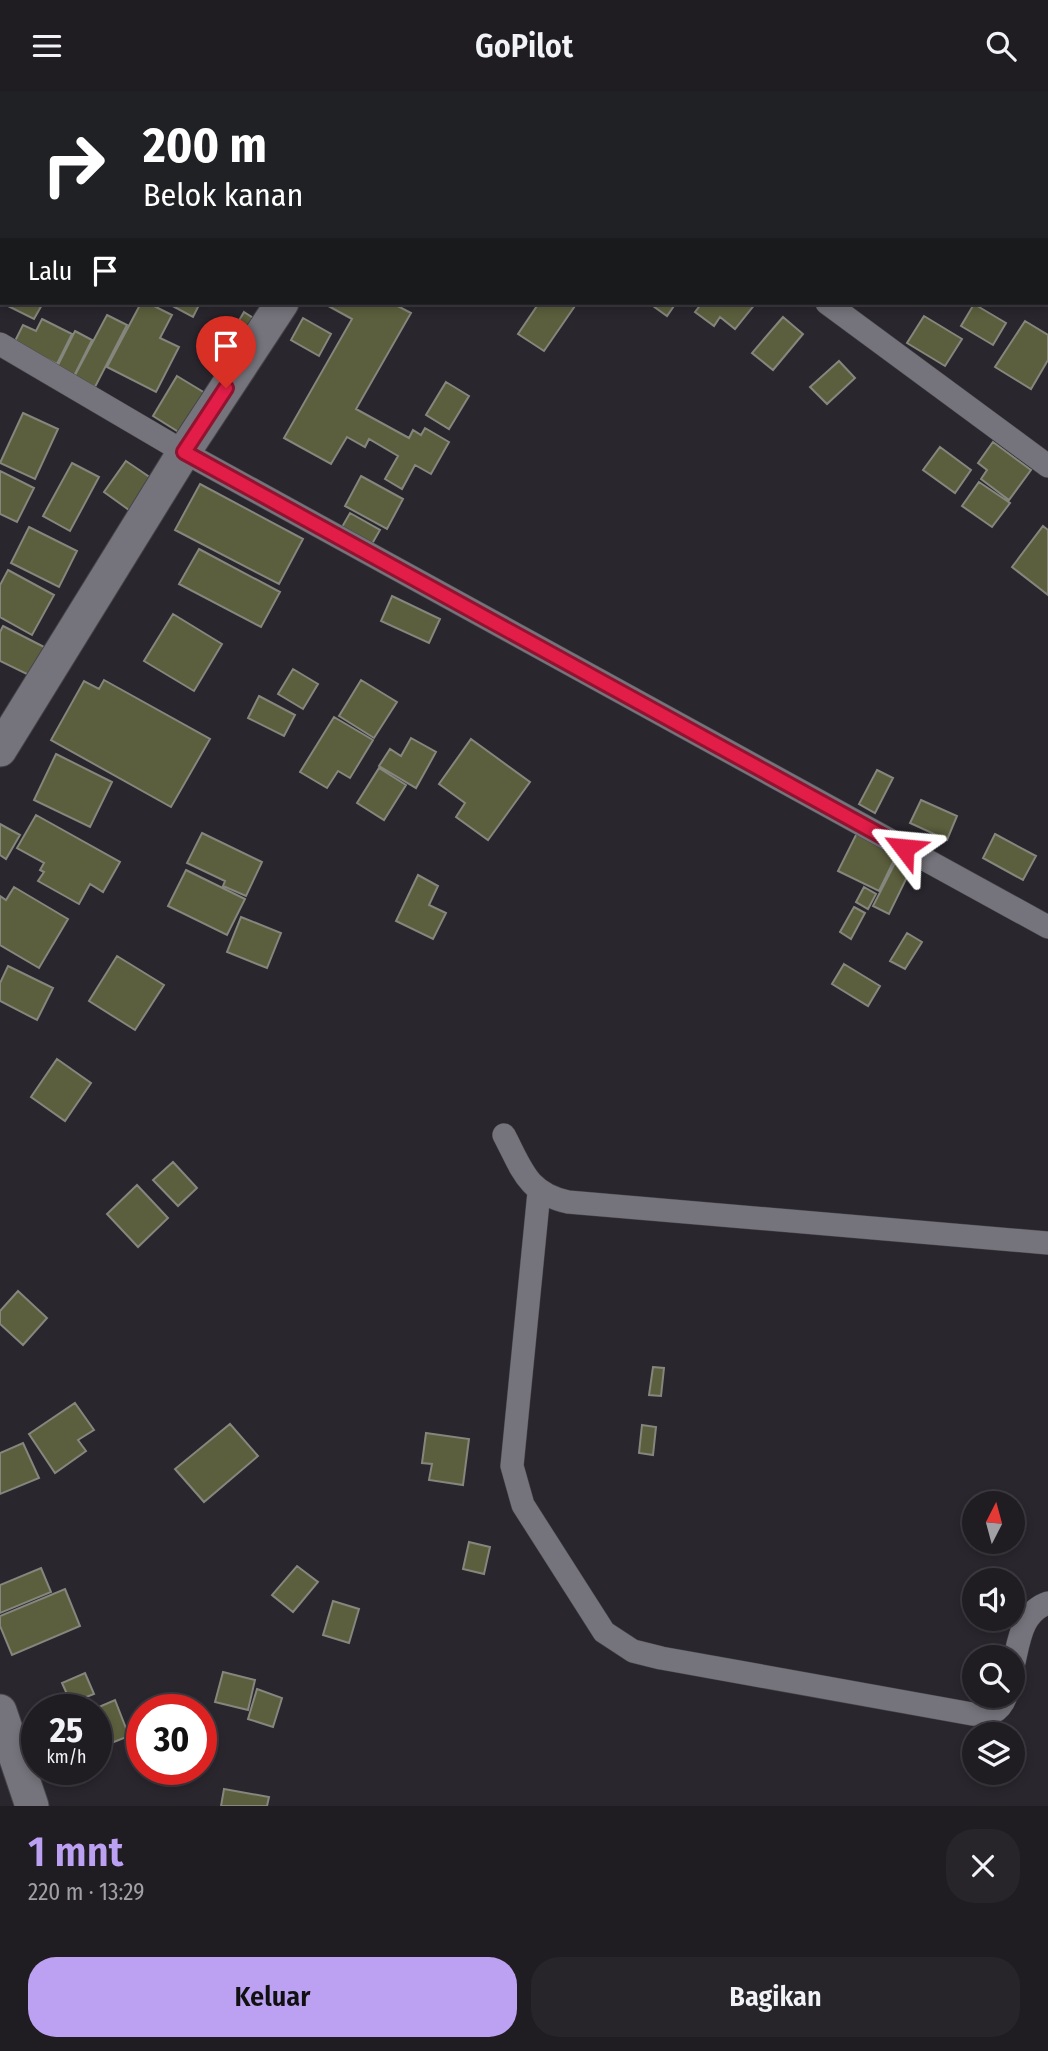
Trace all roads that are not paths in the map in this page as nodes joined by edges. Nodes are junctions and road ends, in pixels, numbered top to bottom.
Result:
1 (281, 305) edge
2 (830, 305) edge
3 (0, 344) edge
4 (184, 452) junction
5 (1048, 466) edge
6 (0, 750) edge
7 (1048, 927) edge
8 (504, 1135) dead end
9 (539, 1192) junction
10 (1048, 1243) edge
11 (1048, 1603) edge
12 (1018, 1645) edge
13 (999, 1708) edge
14 (0, 1710) edge
15 (32, 1806) edge

1 - 4 street
2 - 5 street
3 - 4 street
4 - 6 street
4 - 7 street
8 - 9 street
9 - 10 street
9 - 13 street
11 - 12 street
14 - 15 street

